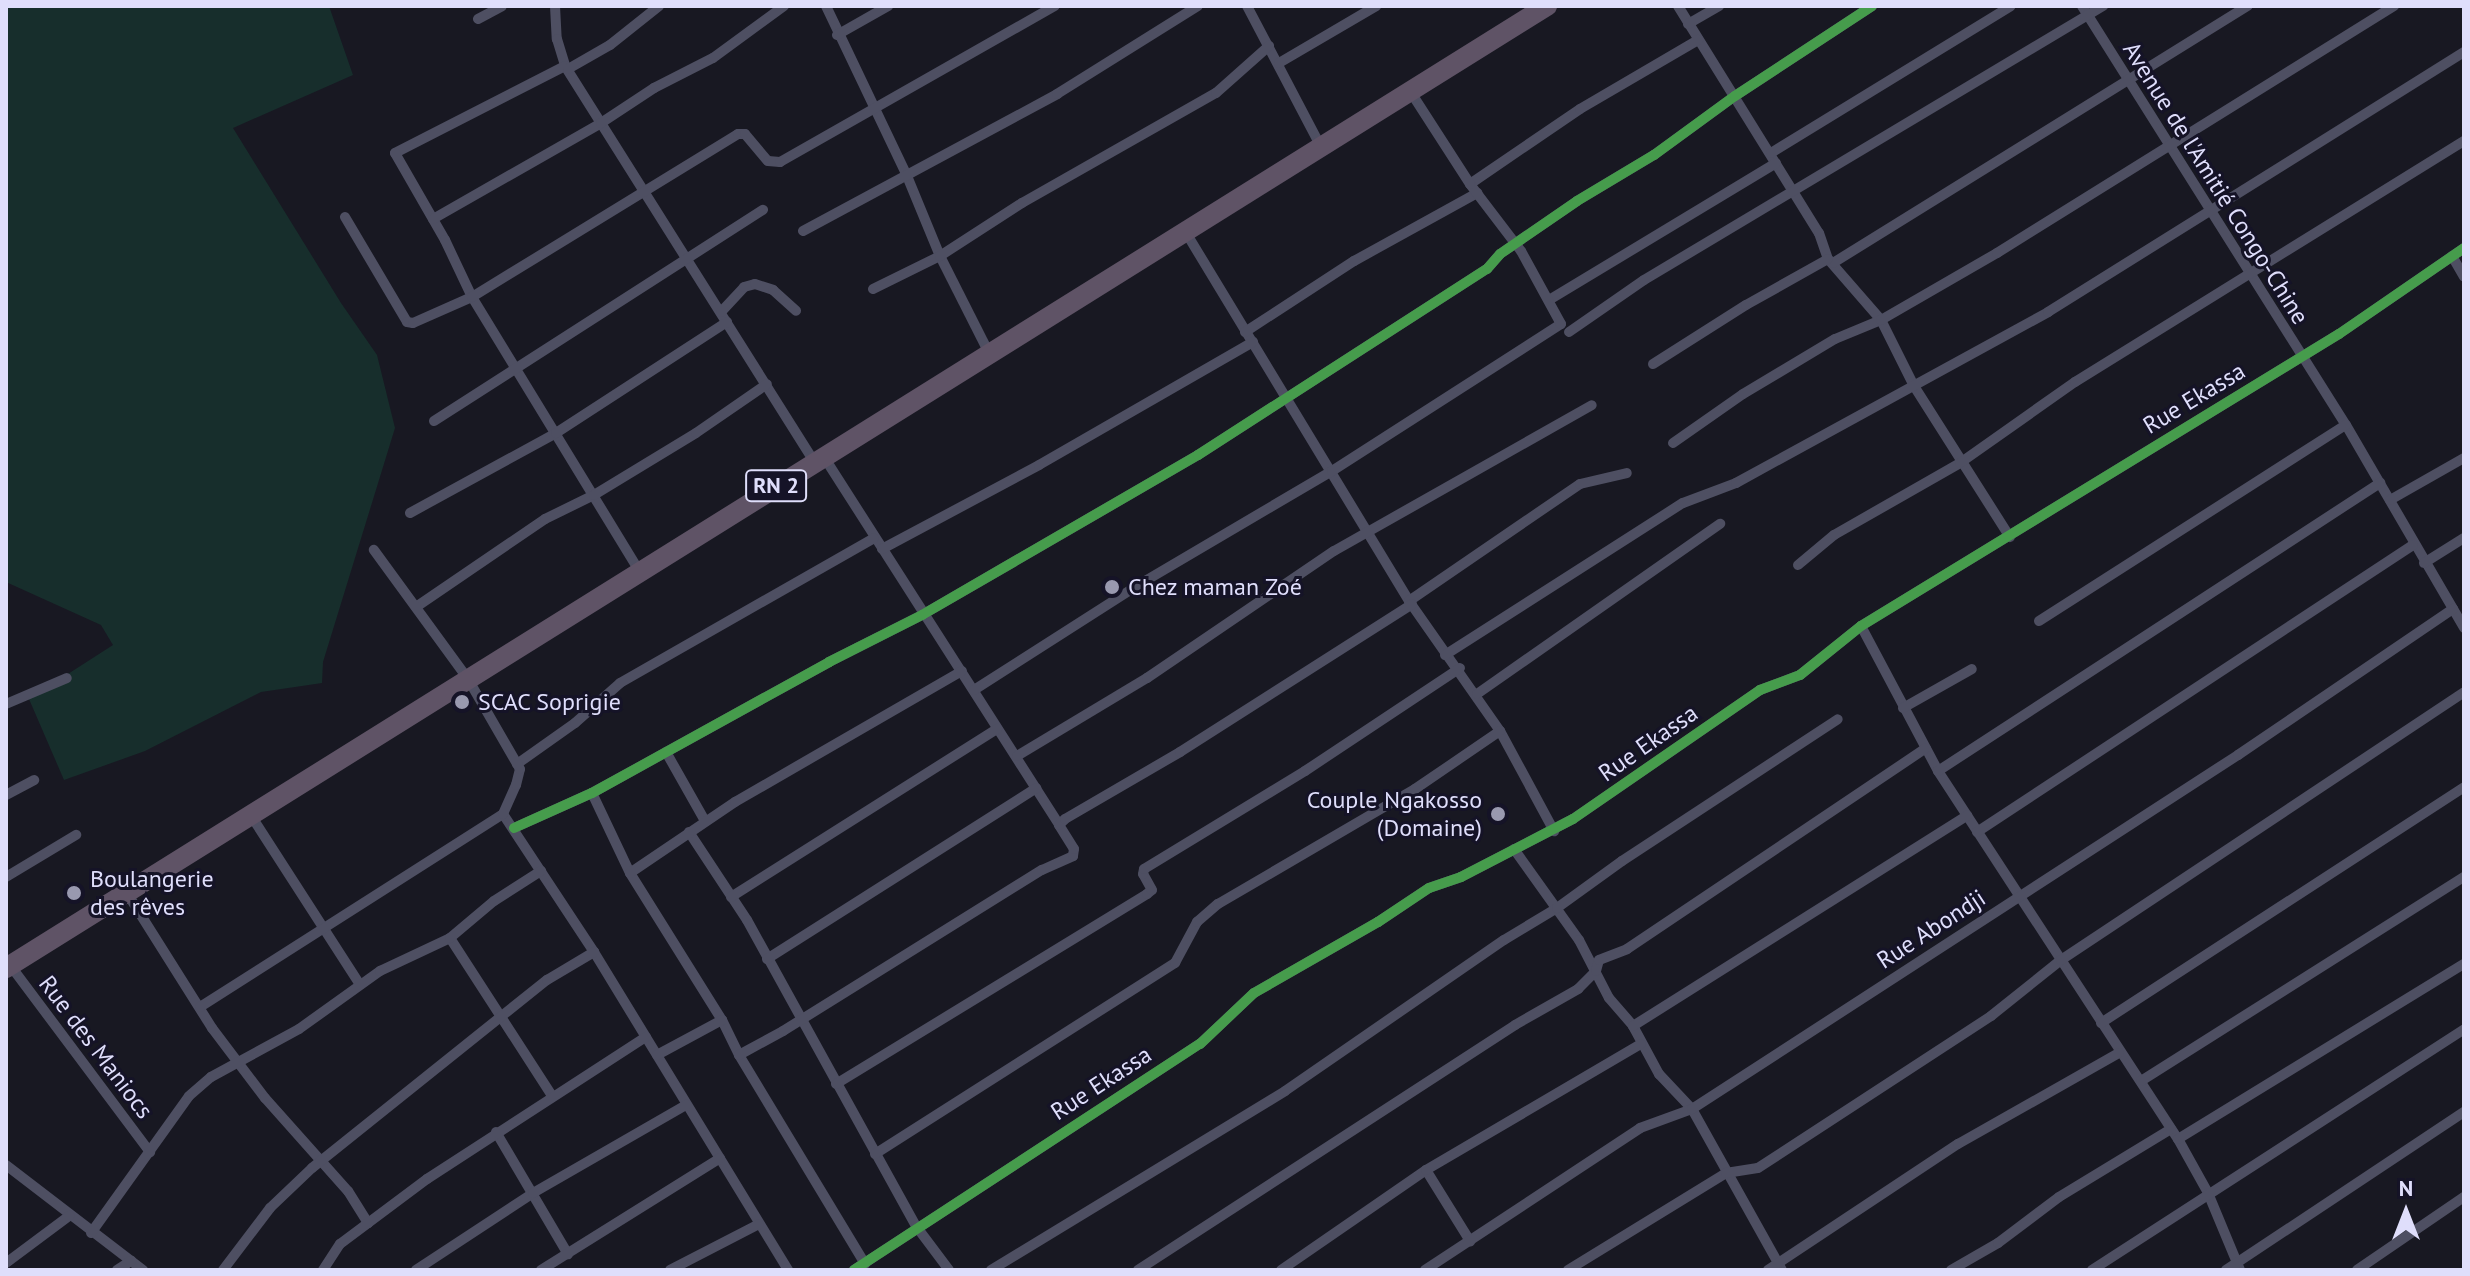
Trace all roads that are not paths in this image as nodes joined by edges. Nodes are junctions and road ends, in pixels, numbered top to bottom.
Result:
1 (502, 6) edge
2 (555, 6) edge
3 (659, 6) edge
4 (784, 6) edge
5 (826, 6) edge
6 (888, 6) edge
7 (1055, 6) edge
8 (1198, 6) edge
9 (1247, 6) edge
10 (1376, 6) edge
11 (1547, 6) edge
12 (1678, 6) edge
13 (1719, 6) edge
14 (1872, 6) edge
15 (2011, 6) edge
16 (2103, 6) edge
17 (2248, 6) edge
18 (2394, 6) edge
19 (644, 11) edge
20 (2085, 11) edge
21 (478, 19) dead end
22 (1688, 24) junction
23 (837, 35) junction
24 (1698, 40) junction
25 (1269, 46) junction
26 (2464, 52) edge
27 (1279, 63) junction
28 (567, 67) junction
29 (2128, 82) junction
30 (1410, 91) junction
31 (1735, 96) junction
32 (876, 109) junction
33 (601, 123) junction
34 (2464, 141) edge
35 (2167, 145) junction
36 (1321, 147) junction
37 (1774, 158) junction
38 (907, 176) junction
39 (1474, 188) junction
40 (645, 191) junction
41 (1791, 191) junction
42 (763, 210) dead end
43 (2207, 210) junction
44 (345, 217) dead end
45 (433, 219) junction
46 (803, 231) dead end
47 (1185, 231) junction
48 (1515, 245) junction
49 (2464, 248) edge
50 (686, 256) junction
51 (940, 256) junction
52 (2452, 256) junction
53 (1831, 261) junction
54 (2250, 274) junction
55 (2464, 277) edge
56 (873, 289) dead end
57 (472, 297) junction
58 (1549, 300) junction
59 (796, 311) dead end
60 (724, 317) junction
61 (1881, 320) junction
62 (1245, 332) junction
63 (1569, 332) dead end
64 (1253, 342) junction
65 (989, 353) junction
66 (2301, 357) junction
67 (1653, 364) dead end
68 (515, 367) junction
69 (767, 384) junction
70 (1914, 386) junction
71 (1287, 395) junction
72 (1592, 405) dead end
73 (434, 421) dead end
74 (2346, 425) junction
75 (556, 433) junction
76 (1673, 443) dead end
77 (2464, 458) edge
78 (819, 459) junction
79 (1960, 463) junction
80 (1332, 471) junction
81 (1627, 473) dead end
82 (2380, 483) junction
83 (594, 495) junction
84 (2390, 500) junction
85 (410, 513) dead end
86 (1720, 524) dead end
87 (1367, 532) junction
88 (2010, 537) junction
89 (874, 538) junction
90 (2464, 538) edge
91 (2413, 545) junction
92 (882, 549) junction
93 (374, 550) dead end
94 (2424, 563) junction
95 (1798, 565) dead end
96 (639, 571) junction
97 (1410, 602) junction
98 (416, 607) junction
99 (2453, 609) junction
100 (922, 615) junction
101 (2039, 621) dead end
102 (2463, 625) edge
103 (1861, 626) junction
104 (1445, 655) junction
105 (1460, 668) junction
106 (1972, 669) dead end
107 (962, 671) junction
108 (67, 678) dead end
109 (468, 679) junction
110 (974, 690) junction
111 (2464, 692) edge
112 (1477, 694) junction
113 (6, 704) edge
114 (1903, 708) junction
115 (1838, 719) dead end
116 (997, 729) junction
117 (1500, 731) junction
118 (1926, 748) junction
119 (666, 752) junction
120 (1017, 756) junction
121 (517, 764) junction
122 (1938, 771) junction
123 (34, 780) dead end
124 (2464, 787) edge
125 (1036, 788) junction
126 (592, 793) junction
127 (6, 795) edge
128 (250, 814) junction
129 (503, 814) junction
130 (1967, 816) junction
131 (705, 821) junction
132 (1059, 825) junction
133 (514, 828) junction
134 (1554, 831) junction
135 (689, 832) junction
136 (1977, 832) junction
137 (76, 835) dead end
138 (1514, 849) junction
139 (541, 871) junction
140 (630, 873) junction
141 (6, 877) edge
142 (2464, 877) edge
143 (127, 893) junction
144 (2020, 895) junction
145 (731, 897) junction
146 (1557, 908) junction
147 (322, 928) junction
148 (450, 938) junction
149 (594, 952) junction
150 (767, 959) junction
151 (2061, 960) junction
152 (2464, 964) edge
153 (8, 966) edge
154 (1596, 971) junction
155 (360, 985) junction
156 (200, 1007) junction
157 (502, 1016) junction
158 (802, 1018) junction
159 (722, 1020) junction
160 (2101, 1023) junction
161 (1633, 1026) junction
162 (2464, 1029) edge
163 (646, 1037) junction
164 (1641, 1044) junction
165 (2119, 1053) junction
166 (657, 1055) junction
167 (739, 1055) junction
168 (237, 1060) junction
169 (2141, 1081) junction
170 (836, 1084) junction
171 (553, 1097) junction
172 (686, 1105) junction
173 (1692, 1109) junction
174 (2464, 1112) edge
175 (2171, 1129) junction
176 (496, 1132) junction
177 (2178, 1139) junction
178 (150, 1152) junction
179 (875, 1154) junction
180 (720, 1158) junction
181 (320, 1161) junction
182 (8, 1169) edge
183 (1426, 1170) junction
184 (1726, 1173) junction
185 (533, 1193) junction
186 (2208, 1193) junction
187 (2464, 1197) edge
188 (69, 1216) junction
189 (368, 1223) junction
190 (759, 1224) junction
191 (916, 1226) junction
192 (91, 1233) junction
193 (1470, 1241) junction
194 (568, 1254) junction
195 (131, 1261) junction
196 (6, 1263) edge
197 (865, 1264) junction
198 (2238, 1267) edge
199 (1776, 1268) edge
200 (117, 1270) edge
201 (143, 1270) edge
202 (223, 1270) edge
203 (323, 1270) edge
204 (416, 1270) edge
205 (541, 1270) edge
206 (670, 1270) edge
207 (788, 1270) edge
208 (854, 1270) edge
209 (949, 1270) edge
210 (991, 1270) edge
211 (1138, 1270) edge
212 (1281, 1270) edge
213 (1425, 1270) edge
214 (1568, 1270) edge
215 (1951, 1270) edge
216 (2092, 1270) edge
217 (2226, 1270) edge
218 (2357, 1270) edge

1 - 21 street
2 - 28 street
3 - 19 street
4 - 33 street
5 - 23 street
6 - 23 street
7 - 32 street
8 - 38 street
9 - 25 street
10 - 27 street
11 - 30 highway, RN 2
12 - 22 street
13 - 22 street
14 - 31 street
15 - 37 street
16 - 20 street
17 - 29 street
18 - 35 street
19 - 28 street
20 - 29 street, Avenue de l'Amitié Congo-Chine
20 - 41 street
22 - 24 street
23 - 32 street
24 - 31 street
24 - 39 street
25 - 27 street
25 - 51 street
26 - 43 street
27 - 36 street
28 - 33 street
28 - 45 street
29 - 35 street, Avenue de l'Amitié Congo-Chine
29 - 53 street
30 - 36 highway, RN 2
30 - 39 street
31 - 37 street
31 - 48 street
32 - 38 street
32 - 40 street
33 - 40 street
33 - 45 street
34 - 54 street
35 - 43 street, Avenue de l'Amitié Congo-Chine
35 - 61 street
36 - 47 highway, RN 2
37 - 41 street
37 - 58 street
38 - 46 street
38 - 51 street
39 - 48 street
39 - 62 street
40 - 50 street
40 - 57 street
41 - 53 street
41 - 63 street
42 - 50 street
43 - 54 street, Avenue de l'Amitié Congo-Chine
43 - 70 street
44 - 57 street
45 - 57 street
47 - 62 street
47 - 65 highway, RN 2
48 - 58 street
48 - 71 street
49 - 52 street, Rue Ekassa
50 - 60 street
50 - 68 street
51 - 56 street
51 - 65 street
52 - 55 street
52 - 66 street, Rue Ekassa
53 - 61 street
53 - 67 street
54 - 66 street, Avenue de l'Amitié Congo-Chine
54 - 79 street
57 - 68 street
58 - 80 street
59 - 60 street
60 - 69 street
60 - 75 street
61 - 70 street
61 - 76 street
62 - 64 street
64 - 71 street
64 - 92 street
65 - 78 highway, RN 2
66 - 74 street, Avenue de l'Amitié Congo-Chine
66 - 88 street, Rue Ekassa
68 - 73 street
68 - 75 street
69 - 78 street
69 - 83 street
70 - 79 street
70 - 104 street
71 - 80 street
71 - 100 street
72 - 87 street
74 - 82 street, Avenue de l'Amitié Congo-Chine
74 - 101 street
75 - 83 street
75 - 85 street
77 - 84 street
78 - 89 street
78 - 96 highway, RN 2
79 - 88 street
79 - 95 street
80 - 87 street
80 - 110 street
81 - 97 street
82 - 84 street, Avenue de l'Amitié Congo-Chine
82 - 122 street
83 - 96 street
83 - 98 street
84 - 91 street, Avenue de l'Amitié Congo-Chine
86 - 112 street
87 - 97 street
87 - 120 street
88 - 103 street, Rue Ekassa
89 - 92 street
89 - 121 street
90 - 94 street
91 - 94 street, Avenue de l'Amitié Congo-Chine
91 - 136 street
92 - 100 street
93 - 98 street
94 - 99 street, Avenue de l'Amitié Congo-Chine
96 - 109 highway, RN 2
97 - 104 street
97 - 132 street
98 - 109 street
99 - 102 street, Avenue de l'Amitié Congo-Chine
99 - 144 street, Rue Abondji
100 - 107 street
100 - 119 street
103 - 114 street
103 - 134 street, Rue Ekassa
104 - 105 street
105 - 112 street
105 - 170 street
106 - 114 street
107 - 110 street
107 - 131 street
108 - 113 street
109 - 121 street
109 - 128 highway, RN 2
110 - 116 street
111 - 151 street
112 - 117 street
114 - 118 street
115 - 146 street
116 - 120 street
116 - 145 street
117 - 134 street
117 - 179 street
118 - 122 street
118 - 154 street
119 - 126 street
119 - 131 street
120 - 125 street
121 - 129 street
122 - 130 street
123 - 127 street
124 - 160 street
125 - 132 street
125 - 150 street
126 - 133 street
126 - 140 street
128 - 143 highway, RN 2
128 - 147 street
129 - 133 street
129 - 147 street
130 - 136 street
130 - 161 street
131 - 135 street
132 - 158 street
133 - 139 street
134 - 138 street, Rue Ekassa
135 - 140 street
135 - 145 street
136 - 144 street
137 - 141 street
138 - 146 street
138 - 191 street, Rue Ekassa
139 - 148 street
139 - 149 street
140 - 159 street
142 - 169 street
143 - 153 highway, RN 2
143 - 156 street
144 - 151 street
144 - 173 street, Rue Abondji
145 - 150 street
146 - 154 street
146 - 210 street
147 - 155 street
147 - 156 street
148 - 155 street
148 - 157 street
149 - 157 street
149 - 163 street
150 - 158 street
151 - 160 street
151 - 184 street
152 - 177 street
153 - 178 street, Rue des Maniocs
154 - 161 street
154 - 211 street
155 - 168 street
156 - 168 street
157 - 171 street
157 - 181 street
158 - 167 street
158 - 170 street
159 - 166 street
159 - 167 street
160 - 165 street
161 - 164 street
162 - 186 street
163 - 166 street
163 - 171 street
164 - 173 street
164 - 183 street
165 - 169 street
165 - 199 street
166 - 172 street
167 - 197 street
168 - 178 street
168 - 181 street
169 - 175 street
170 - 179 street
171 - 176 street
172 - 180 street
172 - 185 street
173 - 184 street
173 - 193 street, Rue Abondji
174 - 198 street
175 - 177 street
175 - 215 street
176 - 185 street
176 - 189 street
177 - 186 street
178 - 192 street
179 - 191 street
180 - 190 street
180 - 194 street
181 - 189 street
181 - 202 street
182 - 188 street
183 - 193 street
183 - 212 street
184 - 199 street
184 - 214 street
185 - 194 street
185 - 204 street
186 - 198 street
186 - 216 street
187 - 218 street
188 - 192 street
188 - 196 street
189 - 203 street
190 - 206 street
190 - 207 street
191 - 197 street, Rue Ekassa
191 - 209 street
192 - 195 street
193 - 213 street, Rue Abondji
194 - 205 street
195 - 200 street
195 - 201 street
197 - 208 street, Rue Ekassa
198 - 217 street

